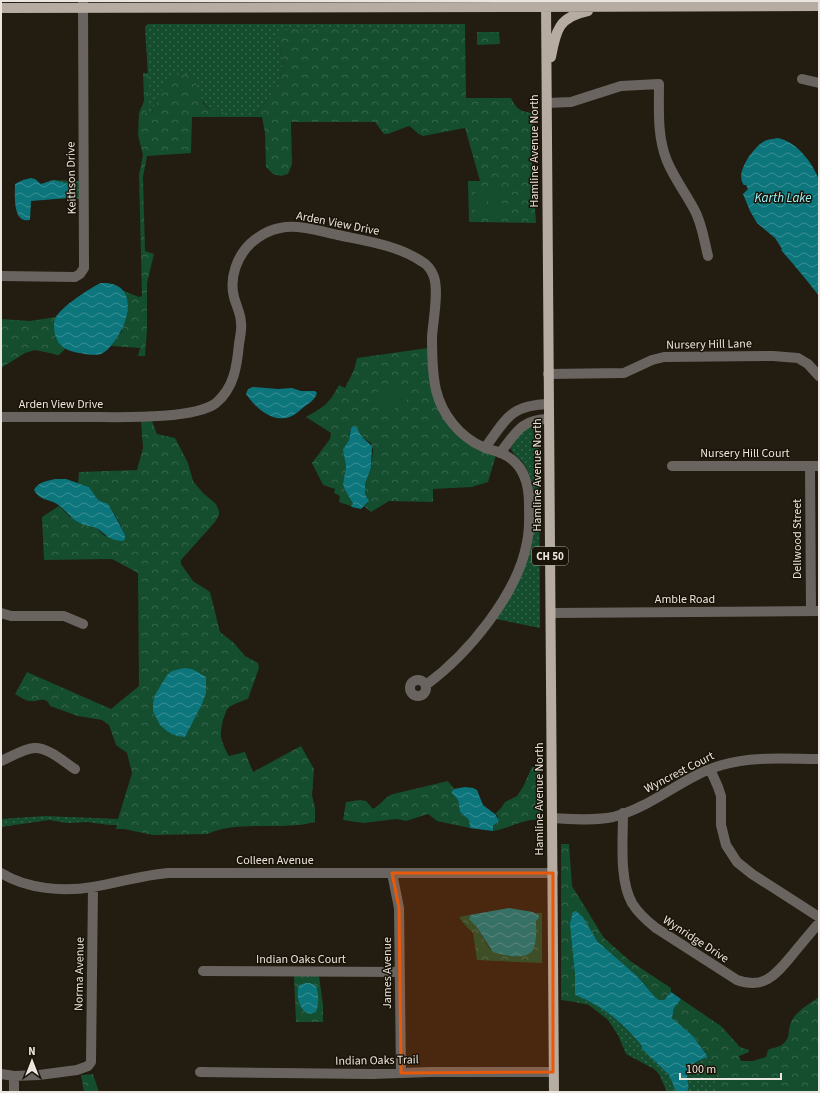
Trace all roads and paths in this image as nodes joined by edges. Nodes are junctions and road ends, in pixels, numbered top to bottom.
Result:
1 (83, 4) edge
2 (546, 4) edge
3 (819, 6) edge
4 (615, 7) junction
5 (1, 8) edge
6 (802, 79) dead end
7 (547, 81) junction
8 (819, 83) edge
9 (547, 103) junction
10 (708, 256) dead end
11 (1, 276) edge
12 (548, 374) junction
13 (819, 376) edge
14 (549, 404) junction
15 (1, 417) edge
16 (549, 419) junction
17 (493, 450) junction
18 (672, 466) dead end
19 (814, 466) edge
20 (815, 611) edge
21 (1, 613) edge
22 (551, 613) junction
23 (83, 624) dead end
24 (426, 685) dead end
25 (819, 759) edge
26 (1, 761) edge
27 (75, 769) dead end
28 (710, 769) junction
29 (623, 813) junction
30 (552, 818) junction
31 (1, 872) edge
32 (392, 873) junction
33 (553, 873) junction
34 (93, 887) junction
35 (819, 917) edge
36 (819, 923) edge
37 (203, 971) dead end
38 (400, 972) junction
39 (200, 1072) dead end
40 (553, 1072) junction
41 (401, 1073) junction
42 (1, 1074) edge
43 (14, 1076) junction
44 (14, 1092) edge
45 (554, 1092) edge

1 - 2 main road
1 - 5 main road
1 - 11 street, Keithson Drive
2 - 4 main road
2 - 7 main road, Hamline Avenue North / CH 50
3 - 4 main road
4 - 7 main road
6 - 8 street
7 - 9 main road, Hamline Avenue North / CH 50
9 - 10 street
9 - 12 main road, Hamline Avenue North / CH 50
12 - 13 street, Nursery Hill Lane
12 - 14 main road, Hamline Avenue North / CH 50
14 - 16 main road, Hamline Avenue North / CH 50
14 - 17 street
15 - 17 street, Arden View Drive
16 - 17 street
16 - 22 main road, Hamline Avenue North / CH 50
17 - 24 street, Arden View Drive
18 - 19 street, Nursery Hill Court
19 - 20 street, Dellwood Street
20 - 22 street, Amble Road
21 - 23 street
22 - 30 main road, Hamline Avenue North / CH 50
25 - 28 street, Wyncrest Court
26 - 27 street
28 - 29 street, Wyncrest Court
28 - 35 street
29 - 30 street, Wyncrest Court
29 - 36 street, Wynridge Drive
30 - 33 main road, Hamline Avenue North / CH 50
31 - 34 street, Colleen Avenue
32 - 33 street, Colleen Avenue
32 - 34 street, Colleen Avenue
32 - 38 street, James Avenue
33 - 40 main road, Hamline Avenue North / CH 50
34 - 43 street, Norma Avenue
37 - 38 street, Indian Oaks Court
38 - 41 street, James Avenue
39 - 41 street, Indian Oaks Trail
40 - 41 street, Indian Oaks Trail
40 - 45 main road, Hamline Avenue North / CH 50
42 - 43 street
43 - 44 street

